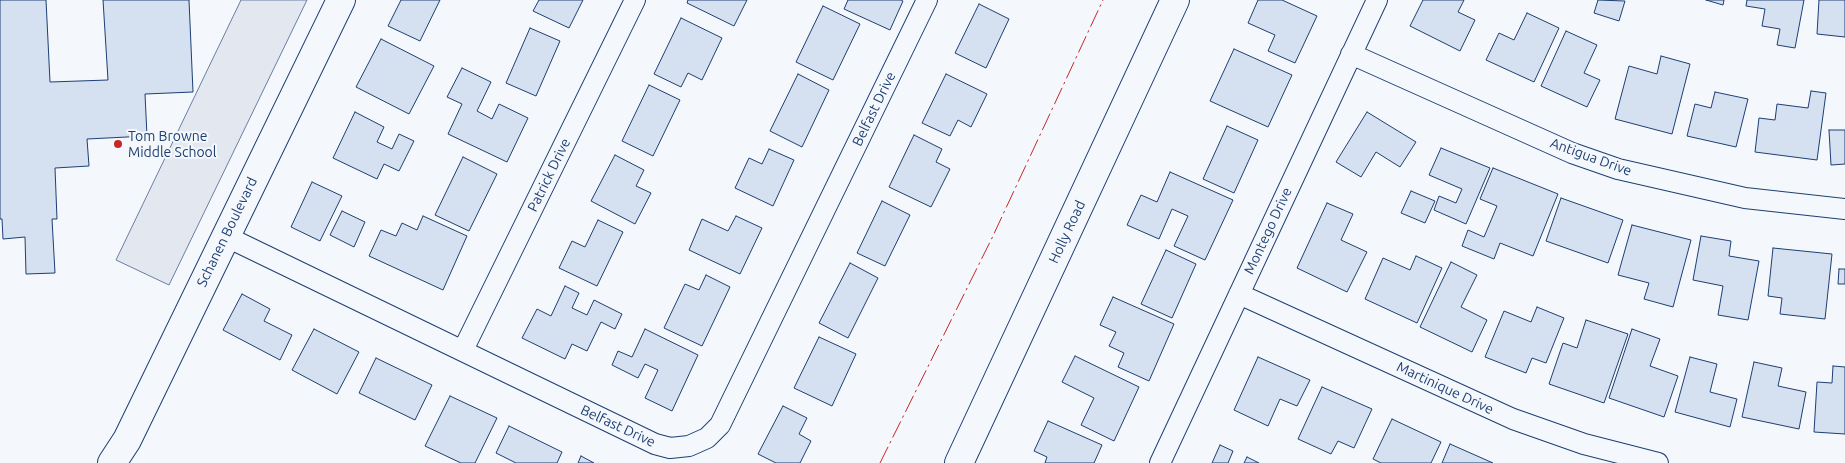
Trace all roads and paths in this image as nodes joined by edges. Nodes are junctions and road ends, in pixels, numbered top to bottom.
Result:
1 (341, 0) edge
2 (635, 0) edge
3 (927, 0) edge
4 (1175, 0) edge
5 (1377, 0) edge
6 (1351, 54) junction
7 (1845, 209) edge
8 (225, 236) junction
9 (1239, 294) junction
10 (463, 350) junction
11 (112, 463) edge
12 (959, 463) edge
13 (1160, 463) edge
14 (1658, 463) edge

1 - 8 street, Schanen Boulevard
2 - 10 street, Patrick Drive
3 - 10 street, Belfast Drive
4 - 12 street, Holly Road
5 - 6 street, Montego Drive
6 - 7 street, Antigua Drive
6 - 9 street, Montego Drive
8 - 10 street, Belfast Drive
8 - 11 street, Schanen Boulevard
9 - 13 street, Montego Drive
9 - 14 street, Martinique Drive

